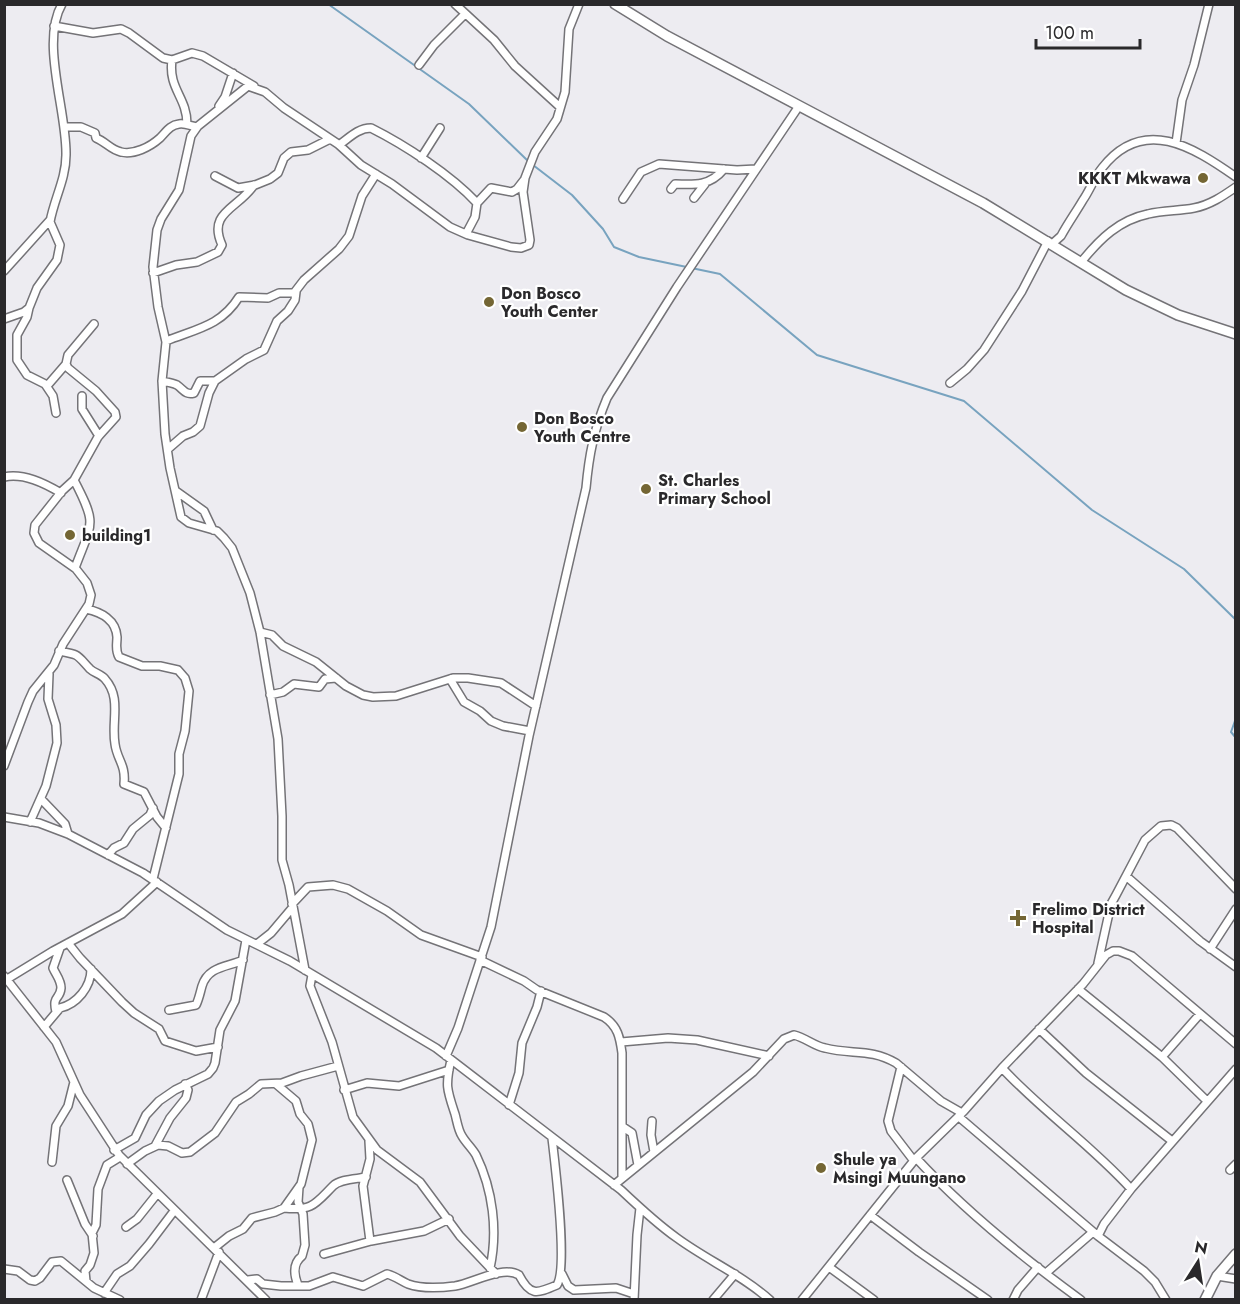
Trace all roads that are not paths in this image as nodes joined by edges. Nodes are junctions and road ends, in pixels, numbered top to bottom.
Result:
1 (62, 4) edge
2 (579, 4) edge
3 (615, 4) edge
4 (1209, 4) edge
5 (455, 5) edge
6 (465, 14) junction
7 (54, 26) junction
8 (172, 60) junction
9 (419, 65) dead end
10 (233, 73) junction
11 (258, 88) junction
12 (799, 106) junction
13 (560, 107) junction
14 (219, 109) junction
15 (186, 124) junction
16 (65, 127) junction
17 (197, 127) junction
18 (440, 128) dead end
19 (330, 139) junction
20 (1176, 143) junction
21 (339, 145) junction
22 (421, 158) junction
23 (724, 169) junction
24 (756, 169) junction
25 (376, 174) junction
26 (215, 176) dead end
27 (1236, 177) edge
28 (525, 178) junction
29 (705, 184) junction
30 (254, 185) junction
31 (1236, 188) edge
32 (671, 189) dead end
33 (693, 198) dead end
34 (623, 199) dead end
35 (477, 203) junction
36 (50, 220) junction
37 (466, 234) junction
38 (1050, 242) junction
39 (1082, 261) junction
40 (4, 271) edge
41 (153, 273) junction
42 (296, 292) junction
43 (29, 308) junction
44 (4, 320) edge
45 (94, 324) dead end
46 (1236, 334) edge
47 (166, 341) junction
48 (66, 364) junction
49 (162, 381) junction
50 (215, 381) junction
51 (950, 383) dead end
52 (47, 386) junction
53 (82, 396) dead end
54 (56, 413) dead end
55 (99, 436) junction
56 (168, 449) junction
57 (4, 477) edge
58 (74, 480) junction
59 (176, 491) junction
60 (61, 493) junction
61 (213, 530) junction
62 (75, 568) junction
63 (86, 609) junction
64 (260, 632) junction
65 (59, 651) junction
66 (49, 674) junction
67 (336, 678) junction
68 (450, 679) junction
69 (270, 694) junction
70 (536, 706) junction
71 (530, 731) junction
72 (4, 765) edge
73 (42, 800) junction
74 (153, 808) junction
75 (4, 817) edge
76 (30, 822) junction
77 (166, 828) junction
78 (68, 834) junction
79 (108, 855) junction
80 (1126, 876) junction
81 (155, 880) junction
82 (1236, 889) edge
83 (292, 905) junction
84 (1236, 909) edge
85 (246, 939) junction
86 (69, 943) junction
87 (256, 944) junction
88 (60, 948) junction
89 (1210, 948) junction
90 (481, 958) junction
91 (243, 960) junction
92 (1098, 964) junction
93 (1236, 966) edge
94 (91, 969) junction
95 (309, 972) junction
96 (6, 979) edge
97 (1078, 989) junction
98 (541, 991) junction
99 (169, 1010) dead end
100 (56, 1012) junction
101 (1200, 1014) junction
102 (44, 1027) junction
103 (1039, 1029) junction
104 (621, 1042) junction
105 (1236, 1044) edge
106 (218, 1047) junction
107 (769, 1056) junction
108 (1162, 1057) junction
109 (448, 1058) junction
110 (338, 1066) junction
111 (901, 1067) junction
112 (1002, 1068) junction
113 (1236, 1069) edge
114 (448, 1070) junction
115 (74, 1082) junction
116 (185, 1084) junction
117 (276, 1084) junction
118 (344, 1090) junction
119 (1207, 1101) junction
120 (509, 1105) junction
121 (961, 1115) junction
122 (652, 1121) dead end
123 (623, 1127) junction
124 (552, 1138) junction
125 (369, 1139) junction
126 (1172, 1141) junction
127 (155, 1146) junction
128 (114, 1150) junction
129 (654, 1152) junction
130 (120, 1157) junction
131 (915, 1160) junction
132 (52, 1162) dead end
133 (127, 1164) junction
134 (638, 1165) junction
135 (366, 1177) junction
136 (622, 1178) junction
137 (67, 1180) dead end
138 (614, 1185) junction
139 (299, 1187) junction
140 (1131, 1189) junction
141 (157, 1194) junction
142 (284, 1208) junction
143 (300, 1209) junction
144 (640, 1209) junction
145 (174, 1210) junction
146 (870, 1215) junction
147 (449, 1219) junction
148 (126, 1227) dead end
149 (1095, 1234) junction
150 (93, 1236) junction
151 (370, 1241) junction
152 (216, 1250) junction
153 (324, 1254) dead end
154 (1236, 1254) edge
155 (829, 1266) junction
156 (1038, 1267) junction
157 (4, 1269) edge
158 (493, 1271) junction
159 (561, 1274) junction
160 (1046, 1274) junction
161 (735, 1275) junction
162 (1217, 1276) junction
163 (1236, 1279) edge
164 (248, 1280) junction
165 (86, 1281) junction
166 (298, 1285) junction
167 (553, 1287) junction
168 (574, 1290) junction
169 (102, 1295) edge
170 (634, 1297) edge
171 (120, 1299) edge
172 (201, 1299) edge
173 (266, 1299) edge
174 (713, 1299) edge
175 (770, 1299) edge
176 (802, 1299) edge
177 (874, 1299) edge
178 (988, 1299) edge
179 (1013, 1299) edge
180 (1081, 1299) edge
181 (1166, 1299) edge
182 (1205, 1299) edge

1 - 7 street
2 - 13 street
3 - 12 street
4 - 20 street
5 - 6 street
6 - 9 street
6 - 13 street
7 - 8 street
7 - 16 street
8 - 10 street
8 - 15 street
10 - 11 street
10 - 14 street
11 - 14 street
11 - 19 street
12 - 24 street
12 - 38 street
13 - 28 street
14 - 17 street
15 - 16 street
15 - 17 street
16 - 36 street
17 - 41 street
18 - 22 street
19 - 21 street
19 - 30 street
20 - 27 street
20 - 38 street
21 - 22 street
21 - 25 street
22 - 35 street
23 - 24 street
23 - 29 street
23 - 34 street
24 - 70 street
25 - 37 street
25 - 42 street
26 - 30 street
28 - 35 street
28 - 37 street
29 - 32 street
29 - 33 street
30 - 41 street
31 - 39 street
35 - 37 street
36 - 40 street
36 - 43 street
38 - 39 street
38 - 51 street
39 - 46 street
41 - 47 street
42 - 47 street
42 - 50 street
43 - 44 street
43 - 52 street
45 - 48 street
47 - 49 street
48 - 52 street
48 - 55 street
49 - 50 street
49 - 56 street
50 - 56 street
52 - 54 street
53 - 55 street
55 - 58 street
56 - 59 street
57 - 60 street
58 - 60 street
58 - 62 street
59 - 61 street
59 - 61 street
60 - 62 street
61 - 64 street
62 - 63 street
63 - 65 street
63 - 77 street
64 - 67 street
64 - 69 street
65 - 66 street
65 - 74 street
66 - 72 street
66 - 73 street
67 - 68 street
67 - 69 street
68 - 70 street
68 - 71 street
69 - 83 street
70 - 71 street
71 - 90 street
73 - 76 street
73 - 78 street
74 - 77 street
74 - 79 street
75 - 76 street
76 - 78 street
77 - 81 street
78 - 79 street
79 - 81 street
80 - 82 street
80 - 89 street
80 - 92 street
81 - 85 street
81 - 86 street
83 - 87 street
83 - 90 street
83 - 95 street
84 - 89 street
85 - 87 street
85 - 91 street
86 - 88 street
86 - 94 street
87 - 95 street
88 - 96 street
88 - 100 street
89 - 93 street
90 - 98 street
90 - 109 street
91 - 99 street
91 - 106 street
92 - 97 street
92 - 101 street
94 - 100 street
94 - 106 street
95 - 109 street
95 - 110 street
96 - 102 street
97 - 103 street
97 - 108 street
98 - 104 street
98 - 120 street
100 - 102 street
101 - 105 street
101 - 108 street
102 - 115 street
103 - 112 street
103 - 126 street
104 - 107 street
104 - 123 street
106 - 116 street
107 - 111 street
107 - 129 street
108 - 119 street
109 - 114 street
109 - 120 street
110 - 117 street
110 - 118 street
111 - 121 street
111 - 131 street
112 - 121 street
112 - 140 street
113 - 119 street
114 - 118 street
114 - 158 street
115 - 128 street
115 - 132 street
116 - 127 street
116 - 128 street
117 - 127 street
117 - 139 street
118 - 125 street
119 - 126 street
120 - 124 street
121 - 131 street
121 - 149 street
122 - 129 street
123 - 134 street
123 - 136 street
124 - 138 street
124 - 159 street
125 - 135 street
125 - 147 street
126 - 140 street
127 - 133 street
128 - 130 street
129 - 134 street
130 - 133 street
130 - 150 street
131 - 146 street
131 - 156 street
133 - 141 street
134 - 136 street
135 - 143 street
135 - 151 street
136 - 138 street
137 - 150 street
138 - 144 street
139 - 142 street
139 - 143 street
140 - 149 street
141 - 145 street
141 - 148 street
142 - 143 street
142 - 152 street
143 - 166 street
144 - 161 street
144 - 170 street
145 - 152 street
145 - 169 street
146 - 155 street
146 - 178 street
147 - 151 street
147 - 158 street
149 - 160 street
149 - 181 street
150 - 165 street
151 - 153 street
152 - 164 street
152 - 172 street
154 - 162 street
155 - 176 street
155 - 177 street
156 - 160 street
156 - 179 street
157 - 165 street
158 - 166 street
158 - 167 street
159 - 167 street
159 - 168 street
160 - 180 street
161 - 174 street
161 - 175 street
162 - 163 street
162 - 182 street
164 - 166 street
164 - 173 street
165 - 169 street
167 - 168 street
168 - 170 street
169 - 171 street

